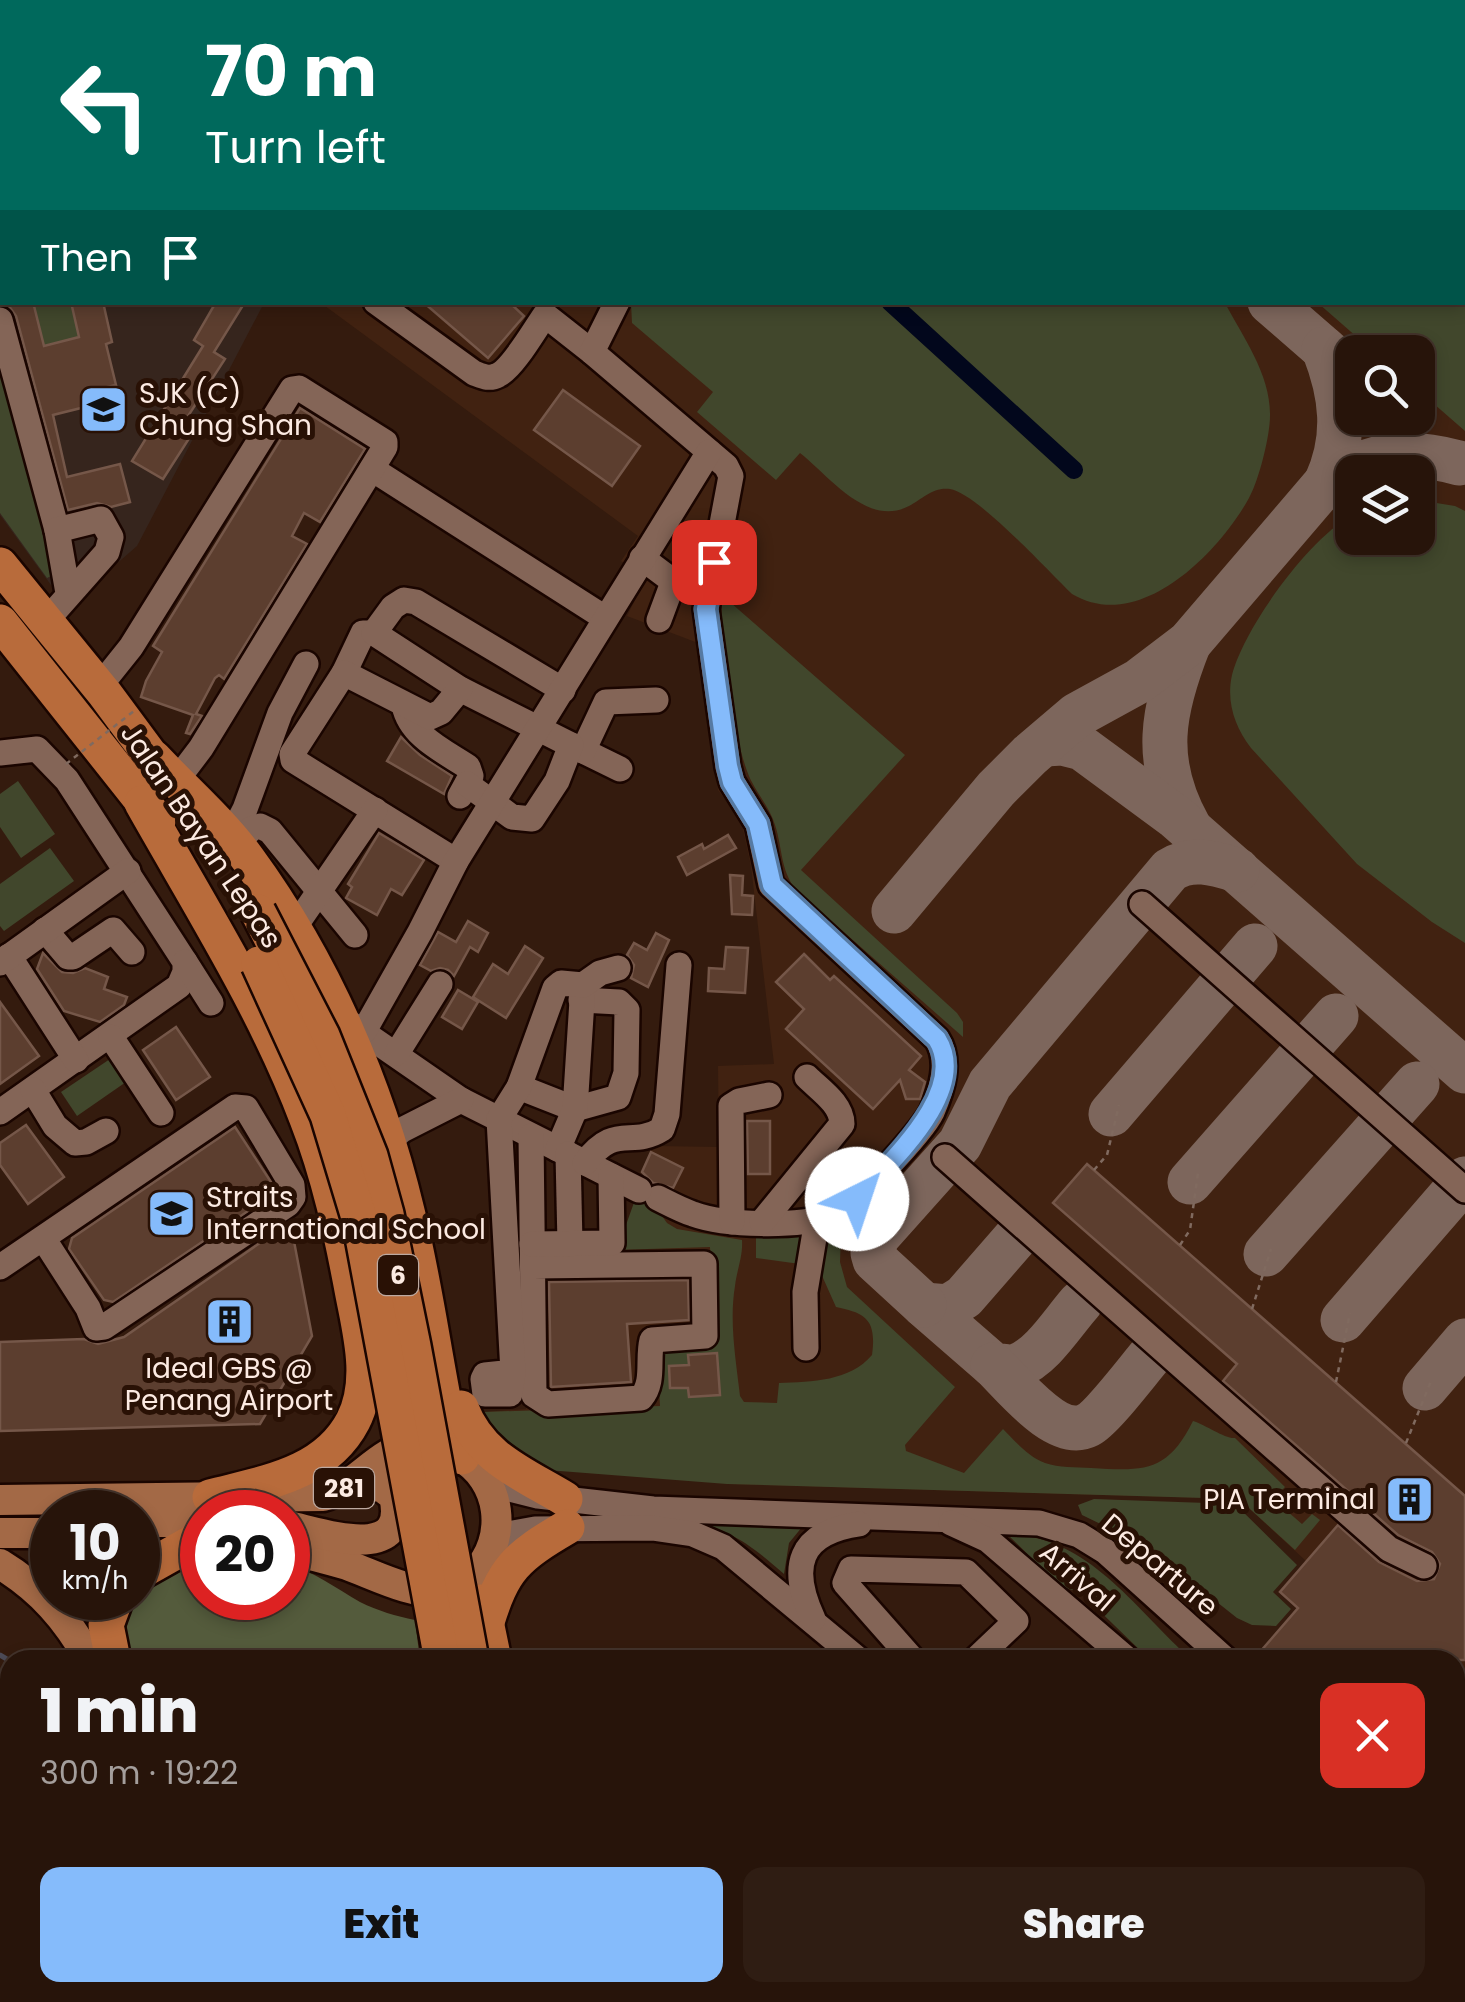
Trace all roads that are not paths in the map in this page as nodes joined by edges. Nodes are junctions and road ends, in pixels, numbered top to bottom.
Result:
1 (380, 305) edge
2 (616, 305) edge
3 (545, 308) edge
4 (0, 320) edge
5 (592, 352) junction
6 (709, 452) junction
7 (372, 468) junction
8 (57, 530) junction
9 (642, 558) junction
10 (0, 565) edge
11 (57, 607) junction
12 (605, 618) junction
13 (659, 620) dead end
14 (374, 633) junction
15 (6, 640) edge
16 (306, 664) dead end
17 (344, 673) junction
18 (100, 687) junction
19 (460, 689) junction
20 (562, 690) junction
21 (656, 700) dead end
22 (404, 706) junction
23 (538, 729) junction
24 (577, 748) junction
25 (101, 752) junction
26 (0, 753) edge
27 (620, 769) dead end
28 (165, 770) junction
29 (67, 772) junction
30 (142, 803) junction
31 (494, 803) junction
32 (376, 810) junction
33 (233, 842) junction
34 (456, 862) junction
35 (128, 871) junction
36 (320, 893) junction
37 (1142, 904) dead end
38 (294, 928) junction
39 (46, 930) junction
40 (356, 935) dead end
41 (132, 952) dead end
42 (4, 959) edge
43 (185, 962) junction
44 (679, 965) dead end
45 (618, 968) dead end
46 (440, 984) dead end
47 (582, 992) junction
48 (211, 1003) dead end
49 (351, 1024) junction
50 (110, 1037) junction
51 (397, 1053) junction
52 (76, 1060) junction
53 (807, 1077) dead end
54 (519, 1087) junction
55 (33, 1090) junction
56 (769, 1095) dead end
57 (461, 1100) junction
58 (574, 1109) junction
59 (0, 1112) edge
60 (161, 1113) dead end
61 (500, 1120) junction
62 (106, 1131) dead end
63 (532, 1136) junction
64 (388, 1142) junction
65 (570, 1155) junction
66 (945, 1157) dead end
67 (611, 1176) junction
68 (1465, 1190) edge
69 (816, 1220) junction
70 (732, 1222) junction
71 (762, 1222) junction
72 (43, 1238) junction
73 (570, 1244) junction
74 (612, 1254) junction
75 (532, 1255) junction
76 (0, 1267) edge
77 (432, 1332) junction
78 (806, 1348) dead end
79 (512, 1372) dead end
80 (462, 1458) junction
81 (352, 1484) junction
82 (490, 1484) junction
83 (266, 1490) edge
84 (310, 1499) edge
85 (0, 1500) edge
86 (566, 1513) junction
87 (900, 1517) junction
88 (180, 1523) edge
89 (310, 1530) edge
90 (989, 1530) junction
91 (0, 1533) edge
92 (30, 1533) edge
93 (310, 1555) edge
94 (488, 1555) junction
95 (0, 1564) edge
96 (1424, 1566) dead end
97 (108, 1620) edge
98 (816, 1624) junction
99 (486, 1625) junction
100 (886, 1630) junction
101 (84, 1650) edge
102 (111, 1650) edge
103 (437, 1650) edge
104 (469, 1650) edge
105 (492, 1650) edge
106 (848, 1650) edge
107 (866, 1650) edge
108 (904, 1650) edge
109 (986, 1650) edge
110 (1112, 1650) edge
111 (1215, 1650) edge

1 - 3 street
2 - 5 street
3 - 5 street
4 - 8 street
5 - 6 street
6 - 9 street
6 - 69 street
7 - 12 street
7 - 18 street
7 - 28 street
8 - 11 street
8 - 11 street
9 - 12 street
9 - 13 street
10 - 11 highway, Jalan Bayan Lepas / 6
11 - 18 highway, Jalan Bayan Lepas / 6
12 - 20 street
14 - 17 street
14 - 19 street
14 - 20 street
15 - 25 highway, Jalan Bayan Lepas / 6
16 - 33 street
17 - 22 street
17 - 32 street
18 - 28 highway, Jalan Bayan Lepas / 6
19 - 22 street
19 - 23 street
20 - 23 street
21 - 24 street
22 - 31 street
23 - 24 street
23 - 31 street
24 - 27 street
24 - 31 street
25 - 29 street
25 - 30 highway, Jalan Bayan Lepas / 6
26 - 29 street
28 - 33 highway
28 - 104 highway, Jalan Bayan Lepas / 6, bridge
29 - 35 street
30 - 83 highway
30 - 103 highway, Jalan Bayan Lepas / 6, bridge
31 - 34 street
32 - 34 street
32 - 36 street
33 - 36 street
33 - 38 highway
34 - 49 street
35 - 39 street
35 - 43 street
36 - 38 street
36 - 40 street
37 - 68 street
38 - 49 highway
39 - 41 street
39 - 42 street
42 - 52 street
43 - 48 street
43 - 50 street
44 - 65 street
45 - 47 street
46 - 51 street
47 - 54 street
47 - 58 street
47 - 58 street
49 - 51 street
49 - 64 highway
50 - 52 street
50 - 60 street
51 - 57 street
52 - 55 street
53 - 71 street
54 - 58 street
54 - 61 street
55 - 59 street
55 - 62 street
56 - 70 street
57 - 61 street
57 - 64 street
58 - 65 street
61 - 63 street
61 - 79 street
63 - 65 street
63 - 75 street
64 - 77 highway
65 - 67 street
65 - 73 street
66 - 96 street
67 - 70 street
67 - 74 street
69 - 71 street
69 - 78 street
70 - 71 street
72 - 72 street
72 - 76 street
73 - 74 street
73 - 75 street
74 - 75 street
74 - 75 street
77 - 80 highway
77 - 86 highway
80 - 81 main road, 281
80 - 82 main road, 281
81 - 84 main road, 281
81 - 89 main road
82 - 86 street
82 - 94 main road
85 - 88 main road, 281
86 - 87 street
86 - 94 street
86 - 98 street
86 - 99 highway
87 - 90 street, Departure
87 - 98 street
90 - 110 street, Arrival
90 - 111 street, Departure
91 - 92 main road
93 - 94 main road
94 - 99 highway
95 - 101 main road
97 - 102 highway
98 - 106 street
99 - 105 highway
100 - 107 street
100 - 108 street
100 - 109 street

